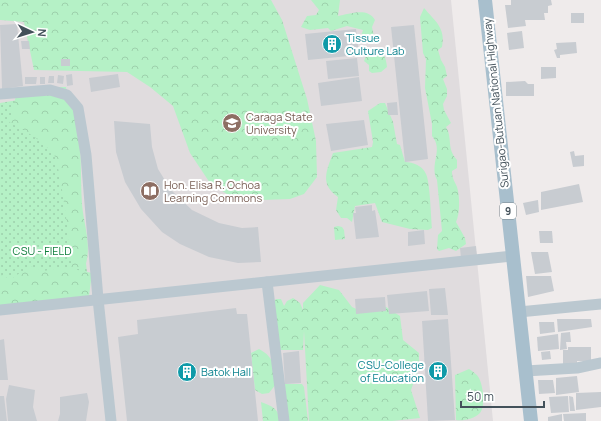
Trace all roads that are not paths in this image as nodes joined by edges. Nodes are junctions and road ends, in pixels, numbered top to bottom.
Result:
1 (485, 0) edge
2 (0, 94) edge
3 (512, 256) junction
4 (267, 282) junction
5 (98, 299) junction
6 (601, 304) edge
7 (0, 310) edge
8 (519, 312) junction
9 (601, 363) edge
10 (525, 371) junction
11 (111, 421) edge
12 (284, 421) edge
13 (531, 421) edge

1 - 3 main road, Surigao-Butuan National Highway / 9
2 - 5 street
3 - 4 street
3 - 8 main road, Surigao-Butuan National Highway / 9
4 - 5 street
4 - 12 street
5 - 7 street
5 - 11 street
6 - 8 street
8 - 10 main road, Surigao-Butuan National Highway / 9
9 - 10 street
10 - 13 main road, Surigao-Butuan National Highway / 9

